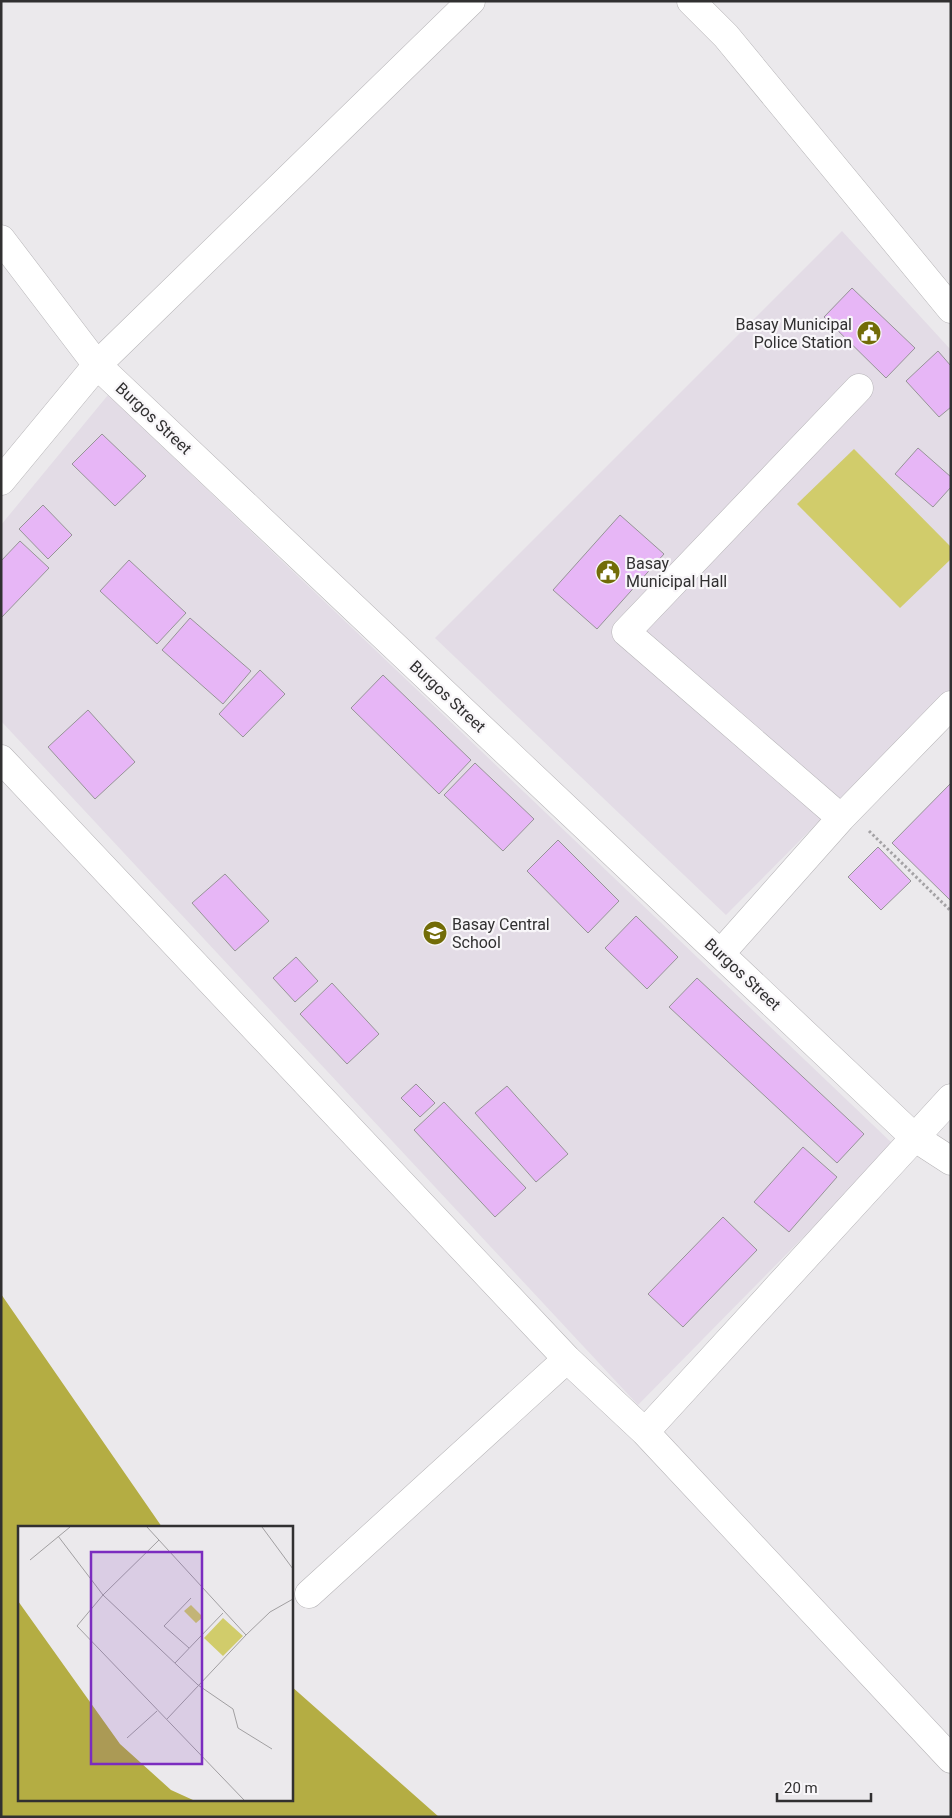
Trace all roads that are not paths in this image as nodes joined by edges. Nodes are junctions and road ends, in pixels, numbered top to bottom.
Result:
1 (471, 1) edge
2 (691, 1) edge
3 (1, 239) edge
4 (951, 309) edge
5 (97, 365) junction
6 (859, 388) dead end
7 (1, 481) edge
8 (951, 705) edge
9 (1, 759) edge
10 (844, 815) junction
11 (721, 953) junction
12 (951, 1098) edge
13 (914, 1137) junction
14 (951, 1161) edge
15 (567, 1359) junction
16 (645, 1432) junction
17 (309, 1594) dead end
18 (951, 1759) edge

1 - 5 street
2 - 4 street
3 - 5 street, Burgos Street
5 - 7 street
5 - 11 street, Burgos Street
6 - 10 street
8 - 10 street
9 - 15 street
10 - 11 street
11 - 13 street, Burgos Street
12 - 13 street
13 - 14 street, Burgos Street
13 - 16 street
15 - 16 street
15 - 17 street
16 - 18 street

